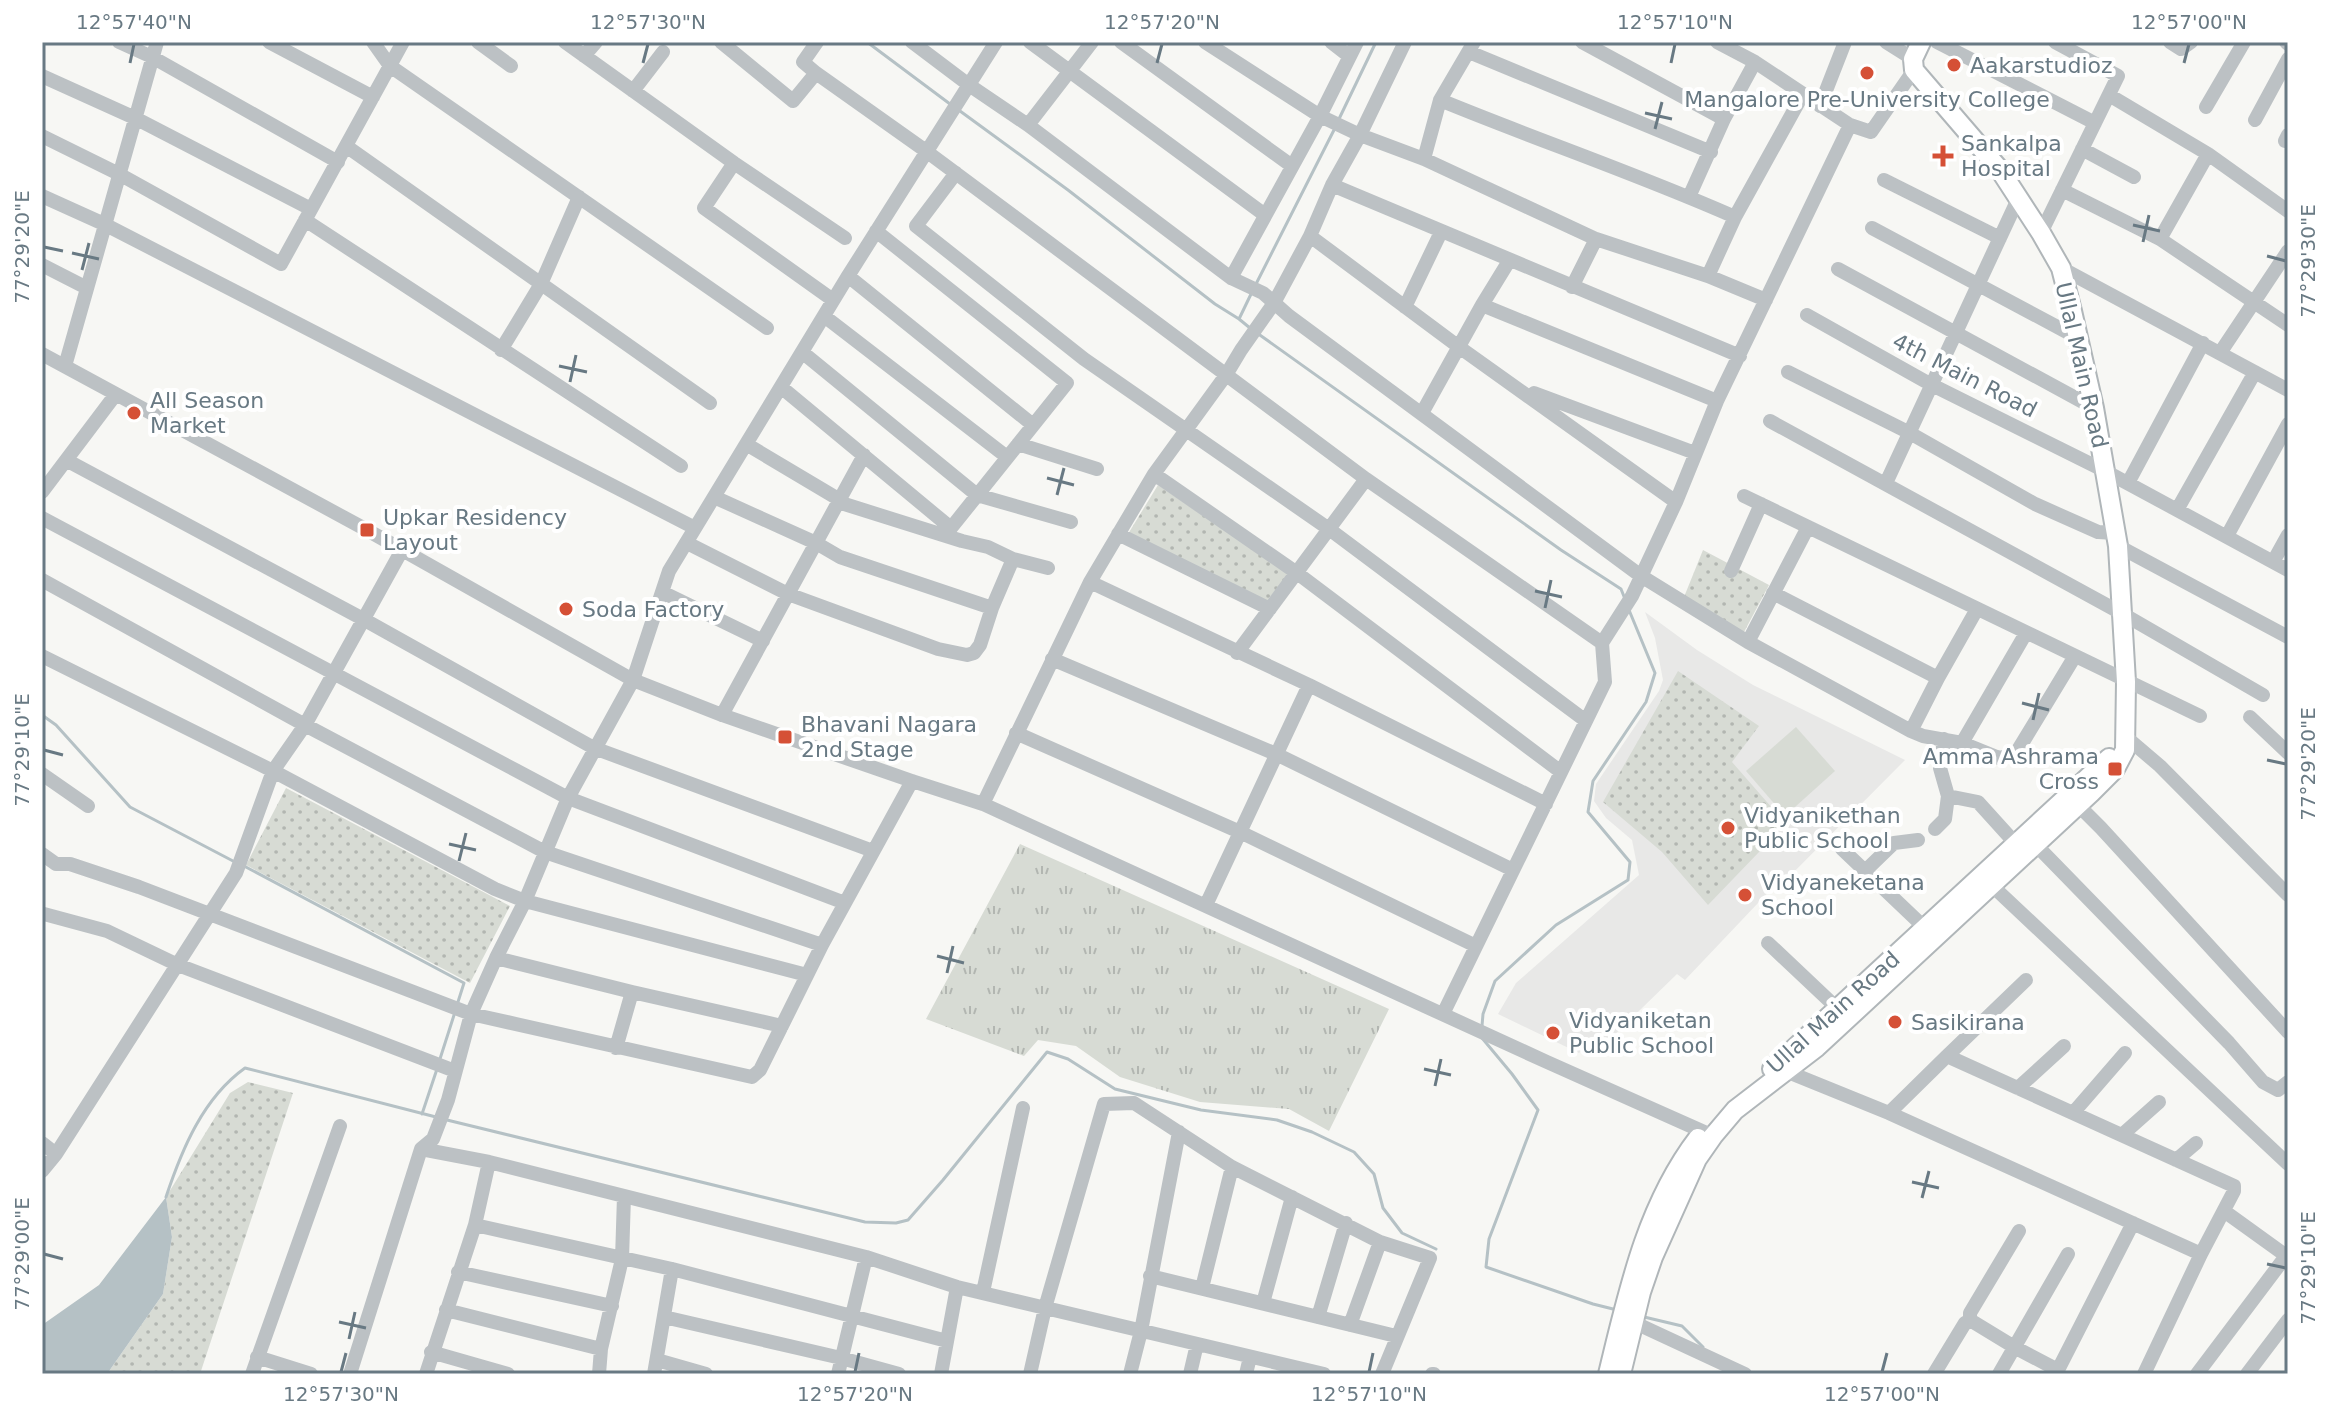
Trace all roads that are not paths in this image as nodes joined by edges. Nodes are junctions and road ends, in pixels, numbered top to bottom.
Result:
1 (119, 42) edge
2 (157, 42) edge
3 (269, 42) edge
4 (373, 42) edge
5 (403, 42) edge
6 (478, 42) edge
7 (565, 42) edge
8 (596, 42) edge
9 (721, 42) edge
10 (817, 42) edge
11 (912, 42) edge
12 (996, 42) edge
13 (1030, 42) edge
14 (1092, 42) edge
15 (1121, 42) edge
16 (1205, 42) edge
17 (1331, 42) edge
18 (1357, 42) edge
19 (1405, 42) edge
20 (1582, 42) edge
21 (1717, 42) edge
22 (1845, 42) edge
23 (1886, 42) edge
24 (1937, 42) edge
25 (2055, 42) edge
26 (2170, 42) edge
27 (2191, 42) edge
28 (2244, 42) edge
29 (1471, 47) edge
30 (663, 52) dead end
31 (584, 56) junction
32 (1349, 56) junction
33 (152, 57) junction
34 (1916, 57) edge
35 (2288, 59) edge
36 (1755, 62) junction
37 (390, 66) junction
38 (511, 66) dead end
39 (1069, 72) junction
40 (816, 73) junction
41 (42, 76) edge
42 (969, 85) junction
43 (633, 91) junction
44 (1803, 94) junction
45 (2109, 95) junction
46 (373, 97) junction
47 (1440, 100) junction
48 (1820, 106) junction
49 (2206, 107) dead end
50 (1323, 117) junction
51 (135, 118) junction
52 (1724, 119) junction
53 (2255, 120) dead end
54 (2095, 123) junction
55 (1028, 125) junction
56 (1850, 125) junction
57 (1358, 134) junction
58 (42, 136) edge
59 (346, 146) junction
60 (2082, 149) junction
61 (926, 151) junction
62 (1711, 152) junction
63 (2208, 154) junction
64 (1424, 159) junction
65 (338, 162) junction
66 (734, 163) junction
67 (1292, 166) junction
68 (956, 173) junction
69 (119, 174) junction
70 (2134, 177) dead end
71 (1884, 180) dead end
72 (1332, 185) junction
73 (2062, 190) junction
74 (42, 196) edge
75 (579, 197) junction
76 (1689, 197) junction
77 (2018, 199) junction
78 (2288, 211) edge
79 (308, 215) junction
80 (1265, 215) junction
81 (1735, 217) junction
82 (104, 224) junction
83 (1872, 228) dead end
84 (876, 231) junction
85 (1441, 232) junction
86 (2041, 233) junction
87 (1310, 236) junction
88 (845, 238) dead end
89 (2000, 238) junction
90 (1596, 239) junction
91 (2160, 239) junction
92 (2288, 251) edge
93 (1509, 261) junction
94 (42, 265) edge
95 (2061, 268) junction
96 (1838, 269) dead end
97 (848, 276) junction
98 (1708, 276) junction
99 (1231, 278) junction
100 (541, 284) junction
101 (1980, 284) junction
102 (1572, 287) junction
103 (87, 288) junction
104 (1268, 298) junction
105 (833, 300) junction
106 (1766, 300) junction
107 (2254, 302) junction
108 (1482, 305) junction
109 (1405, 307) junction
110 (1807, 315) dead end
111 (824, 316) junction
112 (2288, 325) edge
113 (767, 328) dead end
114 (1955, 333) junction
115 (2078, 338) junction
116 (2203, 343) junction
117 (1459, 347) junction
118 (501, 350) junction
119 (802, 352) junction
120 (2220, 353) junction
121 (42, 354) edge
122 (1740, 356) junction
123 (65, 366) junction
124 (1788, 372) dead end
125 (2255, 372) junction
126 (1226, 375) junction
127 (1930, 384) junction
128 (1515, 386) junction
129 (781, 387) junction
130 (2288, 390) edge
131 (116, 394) junction
132 (1717, 401) junction
133 (710, 403) dead end
134 (2094, 408) junction
135 (1422, 413) junction
136 (1770, 421) dead end
137 (2288, 424) edge
138 (1033, 425) junction
139 (1186, 430) junction
140 (1908, 432) junction
141 (746, 444) junction
142 (1018, 444) junction
143 (1695, 453) junction
144 (864, 455) junction
145 (1007, 457) junction
146 (66, 460) junction
147 (681, 466) dead end
148 (1097, 469) dead end
149 (2105, 471) junction
150 (1154, 474) junction
151 (1366, 479) junction
152 (1886, 483) junction
153 (2128, 483) junction
154 (42, 492) edge
155 (977, 495) junction
156 (1744, 496) dead end
157 (714, 497) junction
158 (839, 501) junction
159 (1676, 502) junction
160 (1761, 504) junction
161 (2177, 510) junction
162 (42, 518) edge
163 (1071, 522) dead end
164 (1808, 527) junction
165 (695, 528) junction
166 (1329, 529) junction
167 (1118, 534) junction
168 (2288, 535) edge
169 (2227, 536) junction
170 (2116, 539) junction
171 (687, 543) junction
172 (816, 543) junction
173 (402, 550) junction
174 (1013, 559) junction
175 (2273, 562) junction
176 (1048, 568) dead end
177 (2288, 570) edge
178 (1731, 571) dead end
179 (1297, 573) junction
180 (1641, 576) junction
181 (42, 580) edge
182 (1090, 582) junction
183 (662, 592) junction
184 (1773, 593) junction
185 (788, 594) junction
186 (992, 608) junction
187 (1270, 609) junction
188 (1977, 609) junction
189 (2123, 614) junction
190 (363, 619) junction
191 (2026, 633) junction
192 (2288, 637) edge
193 (763, 641) junction
194 (1748, 642) junction
195 (1602, 643) junction
196 (1237, 653) junction
197 (42, 656) edge
198 (2075, 656) junction
199 (1052, 659) junction
200 (334, 672) junction
201 (1938, 678) junction
202 (633, 680) junction
203 (2126, 682) junction
204 (1309, 685) junction
205 (2263, 695) dead end
206 (722, 715) junction
207 (2200, 716) dead end
208 (2250, 717) dead end
209 (1586, 721) junction
210 (305, 725) junction
211 (1911, 731) junction
212 (1016, 733) junction
213 (2126, 737) junction
214 (1944, 739) junction
215 (1962, 743) junction
216 (594, 748) junction
217 (2288, 753) edge
218 (1276, 754) junction
219 (273, 771) junction
220 (1561, 772) junction
221 (42, 774) edge
222 (912, 781) junction
223 (1948, 796) junction
224 (568, 798) junction
225 (983, 804) junction
226 (1546, 804) junction
227 (2078, 805) junction
228 (88, 806) dead end
229 (1935, 829) dead end
230 (1240, 832) junction
231 (1918, 840) dead end
232 (2016, 844) junction
233 (2035, 844) junction
234 (1842, 849) dead end
235 (873, 851) junction
236 (545, 852) junction
237 (42, 854) edge
238 (1513, 870) junction
239 (1865, 871) junction
240 (1987, 881) junction
241 (2287, 893) edge
242 (525, 901) junction
243 (845, 903) junction
244 (1206, 905) junction
245 (44, 914) dead end
246 (209, 915) junction
247 (1925, 928) junction
248 (1768, 943) dead end
249 (822, 945) junction
250 (1476, 946) junction
251 (496, 958) junction
252 (178, 965) junction
253 (807, 975) junction
254 (2026, 980) dead end
255 (632, 992) junction
256 (1838, 1009) junction
257 (471, 1014) junction
258 (1443, 1014) junction
259 (782, 1026) junction
260 (2288, 1032) edge
261 (2064, 1046) dead end
262 (616, 1048) junction
263 (2125, 1053) dead end
264 (1947, 1056) junction
265 (1780, 1070) junction
266 (455, 1071) junction
267 (2288, 1082) edge
268 (2018, 1088) junction
269 (2159, 1102) dead end
270 (1023, 1108) dead end
271 (1889, 1113) junction
272 (2073, 1113) junction
273 (340, 1126) dead end
274 (1179, 1132) junction
275 (1708, 1133) junction
276 (2123, 1134) junction
277 (42, 1143) edge
278 (2196, 1143) dead end
279 (421, 1149) junction
280 (56, 1154) junction
281 (2176, 1160) junction
282 (489, 1162) junction
283 (2288, 1164) edge
284 (1232, 1167) junction
285 (42, 1171) edge
286 (624, 1196) junction
287 (1292, 1197) junction
288 (2224, 1211) junction
289 (1346, 1223) junction
290 (2133, 1223) junction
291 (475, 1225) junction
292 (2019, 1231) dead end
293 (1380, 1242) junction
294 (2068, 1254) dead end
295 (2201, 1254) junction
296 (866, 1257) junction
297 (2287, 1257) edge
298 (622, 1259) junction
299 (672, 1269) junction
300 (458, 1272) junction
301 (1150, 1276) junction
302 (957, 1287) junction
303 (1202, 1288) junction
304 (983, 1292) junction
305 (1263, 1303) junction
306 (612, 1306) junction
307 (1045, 1308) junction
308 (446, 1310) junction
309 (851, 1316) junction
310 (664, 1317) junction
311 (1318, 1317) junction
312 (1627, 1320) junction
313 (1970, 1320) junction
314 (2288, 1320) edge
315 (1350, 1325) junction
316 (1141, 1331) junction
317 (1396, 1336) junction
318 (947, 1341) junction
319 (1197, 1344) junction
320 (2016, 1348) junction
321 (601, 1349) junction
322 (431, 1352) junction
323 (257, 1357) junction
324 (1250, 1357) junction
325 (841, 1358) junction
326 (656, 1367) edge
327 (1286, 1370) edge
328 (2058, 1370) edge
329 (252, 1374) edge
330 (311, 1374) edge
331 (350, 1374) edge
332 (426, 1374) edge
333 (508, 1374) edge
334 (599, 1374) edge
335 (706, 1374) edge
336 (838, 1374) edge
337 (899, 1374) edge
338 (941, 1374) edge
339 (1030, 1374) edge
340 (1130, 1374) edge
341 (1190, 1374) edge
342 (1246, 1374) edge
343 (1324, 1374) edge
344 (1382, 1374) edge
345 (1608, 1374) edge
346 (1621, 1374) edge
347 (1745, 1374) edge
348 (1934, 1374) edge
349 (1999, 1374) edge
350 (2144, 1374) edge
351 (2197, 1374) edge
352 (2247, 1374) edge

1 - 33 street
2 - 33 street
3 - 46 street
4 - 37 street
5 - 37 street
6 - 38 street
7 - 31 street
8 - 31 street
9 - 40 street
10 - 40 street
11 - 42 street
12 - 42 street
13 - 39 street
14 - 39 street
15 - 67 street
16 - 50 street
17 - 32 street
18 - 32 street
19 - 57 street
20 - 52 street
21 - 36 street
22 - 48 street
23 - 34 street
24 - 54 street
25 - 45 street
26 - 27 street
28 - 49 street
29 - 47 street
29 - 62 street
30 - 43 street
31 - 43 street
32 - 50 street
33 - 51 street
33 - 65 street
34 - 56 street
34 - 77 main road, Ullal Main Road
35 - 53 street
36 - 44 street
36 - 52 street
37 - 46 street
37 - 75 street
39 - 55 street
39 - 80 street
40 - 61 street
41 - 51 street
42 - 55 street
42 - 61 street
43 - 66 street
44 - 48 street
44 - 81 street
45 - 54 street
45 - 63 street
46 - 59 street
47 - 64 street
47 - 76 street
48 - 56 street
50 - 57 street
50 - 67 street
51 - 69 street
51 - 79 street
52 - 62 street
54 - 60 street
55 - 99 street
56 - 106 street
57 - 64 street
57 - 72 street
58 - 69 street
59 - 65 street
59 - 100 street
60 - 70 street
60 - 73 street
61 - 68 street
61 - 84 street
62 - 76 street
63 - 78 street
63 - 91 street
64 - 90 street
65 - 79 street
66 - 88 street
66 - 105 street
67 - 80 street
68 - 126 street
68 - 139 street
69 - 79 street
69 - 82 street
71 - 89 street
72 - 85 street
72 - 87 street
73 - 86 street
73 - 91 street
74 - 82 street
75 - 100 street
75 - 113 street
76 - 81 street
77 - 86 main road, Ullal Main Road
77 - 89 street
79 - 118 street
80 - 99 street
81 - 98 street
82 - 103 street
82 - 165 street
83 - 101 street
84 - 97 street
84 - 138 street
85 - 93 street
85 - 109 street
86 - 95 main road, Ullal Main Road
87 - 104 street
87 - 109 street
89 - 101 street
90 - 98 street
90 - 102 street
91 - 107 street
92 - 107 street
93 - 102 street
93 - 108 street
94 - 103 street
95 - 115 main road, Ullal Main Road
95 - 116 street
96 - 114 street
97 - 105 street
97 - 138 street
98 - 106 street
99 - 104 street
100 - 118 street
100 - 133 street
101 - 114 street
101 - 115 street
102 - 122 street
103 - 123 street
104 - 126 street
104 - 135 street
105 - 111 street
106 - 122 street
107 - 112 street
107 - 120 street
108 - 117 street
108 - 132 street
109 - 117 street
110 - 127 street, 4th Main Road
111 - 119 street
111 - 145 street
114 - 127 street
114 - 134 street
115 - 134 main road, Ullal Main Road
116 - 120 street
116 - 153 street
117 - 128 street
117 - 135 street
118 - 147 street
119 - 129 street
119 - 155 street
120 - 125 street
121 - 123 street
122 - 132 street
123 - 131 street
124 - 140 street
125 - 130 street
125 - 161 street
126 - 139 street
126 - 151 street
127 - 140 street
127 - 149 street, 4th Main Road
128 - 143 street
128 - 159 street
129 - 141 street
129 - 144 street
131 - 146 street
131 - 173 street
132 - 143 street
134 - 149 main road, Ullal Main Road
135 - 180 street
136 - 152 street
137 - 169 street
138 - 142 street
139 - 150 street
139 - 166 street
140 - 152 street
140 - 170 street
141 - 157 street
141 - 158 street
142 - 145 street
142 - 148 street
143 - 159 street
144 - 155 street
144 - 158 street
145 - 155 street
146 - 154 street
146 - 190 street
149 - 153 street, 4th Main Road
149 - 170 main road, Ullal Main Road
150 - 167 street
150 - 179 street
151 - 166 street
151 - 195 street
152 - 189 street
153 - 161 street, 4th Main Road
155 - 163 street
156 - 160 street
157 - 165 street
157 - 172 street
158 - 172 street
158 - 174 street
159 - 180 street
160 - 164 street
160 - 178 street
161 - 169 street, 4th Main Road
162 - 200 street
164 - 184 street
164 - 188 street
165 - 171 street
166 - 179 street
166 - 209 street
167 - 182 street
167 - 187 street
168 - 175 street
169 - 175 street, 4th Main Road
170 - 189 main road, Ullal Main Road
170 - 192 street
171 - 183 street
171 - 185 street
172 - 185 street
172 - 186 street
173 - 190 street
173 - 202 street
174 - 176 street
174 - 186 street
175 - 177 street, 4th Main Road
179 - 187 street
179 - 220 street
180 - 194 street
180 - 195 street
181 - 210 street
182 - 196 street
182 - 199 street
183 - 193 street
183 - 202 street
184 - 194 street
184 - 201 street
185 - 186 street
185 - 193 street
187 - 196 street
188 - 191 street
188 - 201 street
189 - 203 main road, Ullal Main Road
189 - 205 street
190 - 200 street
190 - 216 street
191 - 198 street
191 - 215 street
193 - 206 street
194 - 211 street
195 - 209 street
196 - 204 street
197 - 219 street
198 - 203 street
198 - 215 street
199 - 212 street
199 - 218 street
200 - 210 street
200 - 224 street
201 - 211 street
202 - 206 street
202 - 216 street
203 - 207 street
203 - 213 main road, Ullal Main Road
204 - 218 street
204 - 226 street
206 - 222 street
208 - 217 street
209 - 220 street
210 - 219 street
210 - 236 street
211 - 214 street
212 - 225 street
212 - 230 street
213 - 227 main road, Ullal Main Road
213 - 232 main road, Ullal Main Road
213 - 241 street
214 - 215 street
214 - 223 street
216 - 224 street
216 - 235 street
218 - 230 street
218 - 238 street
219 - 242 street
219 - 246 street
220 - 226 street
221 - 228 street
222 - 225 street
222 - 235 street
223 - 229 street
223 - 232 street
224 - 236 street
224 - 243 street
225 - 244 street
226 - 238 street
227 - 233 main road, Ullal Main Road
227 - 260 street
230 - 244 street
230 - 250 street
231 - 239 street
232 - 240 main road, Ullal Main Road
233 - 240 main road, Ullal Main Road
233 - 267 street
234 - 239 street
235 - 243 street
236 - 242 street
236 - 249 street
237 - 246 street
238 - 250 street
239 - 247 street
240 - 247 main road, Ullal Main Road
240 - 265 main road, Ullal Main Road
240 - 283 street
242 - 251 street
242 - 253 street
243 - 249 street
244 - 258 street
245 - 252 street
246 - 252 street
246 - 257 street
247 - 256 main road, Ullal Main Road
248 - 256 street
249 - 253 street
250 - 258 street
251 - 255 street
251 - 257 street
252 - 266 street
252 - 280 street
253 - 259 street
254 - 264 street
255 - 259 street
255 - 262 street
256 - 265 main road, Ullal Main Road
257 - 262 street
257 - 266 street
258 - 275 street
259 - 262 street
261 - 268 street
263 - 272 street
264 - 268 street
264 - 271 street
265 - 271 street
265 - 275 main road, Ullal Main Road
266 - 279 street
268 - 272 street
269 - 276 street
270 - 304 street
271 - 290 street
272 - 276 street
273 - 323 street
274 - 284 street
274 - 301 street
274 - 307 street
275 - 312 main road, Ullal Main Road
276 - 281 street
277 - 280 street
278 - 281 street
279 - 282 street
279 - 331 street
280 - 285 street
281 - 288 street
282 - 286 street
282 - 291 street
284 - 287 street
284 - 303 street
286 - 296 street
286 - 298 street
287 - 289 street
287 - 305 street
288 - 295 street
288 - 297 street
289 - 293 street
289 - 311 street
290 - 295 street
290 - 328 street
291 - 298 street
291 - 300 street
292 - 313 street
293 - 315 street
293 - 317 street
294 - 320 street
295 - 350 street
296 - 302 street
296 - 309 street
297 - 351 street
298 - 299 street
298 - 306 street
299 - 309 street
299 - 310 street
300 - 306 street
300 - 308 street
301 - 303 street
301 - 316 street
302 - 304 street
302 - 318 street
303 - 305 street
304 - 307 street
305 - 311 street
306 - 321 street
307 - 316 street
307 - 339 street
308 - 321 street
308 - 322 street
309 - 318 street
309 - 325 street
310 - 325 street
310 - 326 street
311 - 315 street
312 - 345 main road
312 - 346 main road
312 - 347 street
313 - 320 street
313 - 348 street
314 - 352 street
315 - 317 street
316 - 319 street
316 - 340 street
317 - 344 street
318 - 338 street
319 - 324 street
319 - 341 street
320 - 328 street
320 - 349 street
321 - 334 street
322 - 332 street
322 - 333 street
323 - 329 street
323 - 330 street
324 - 327 street
324 - 342 street
325 - 336 street
325 - 337 street
326 - 335 street
327 - 343 street

